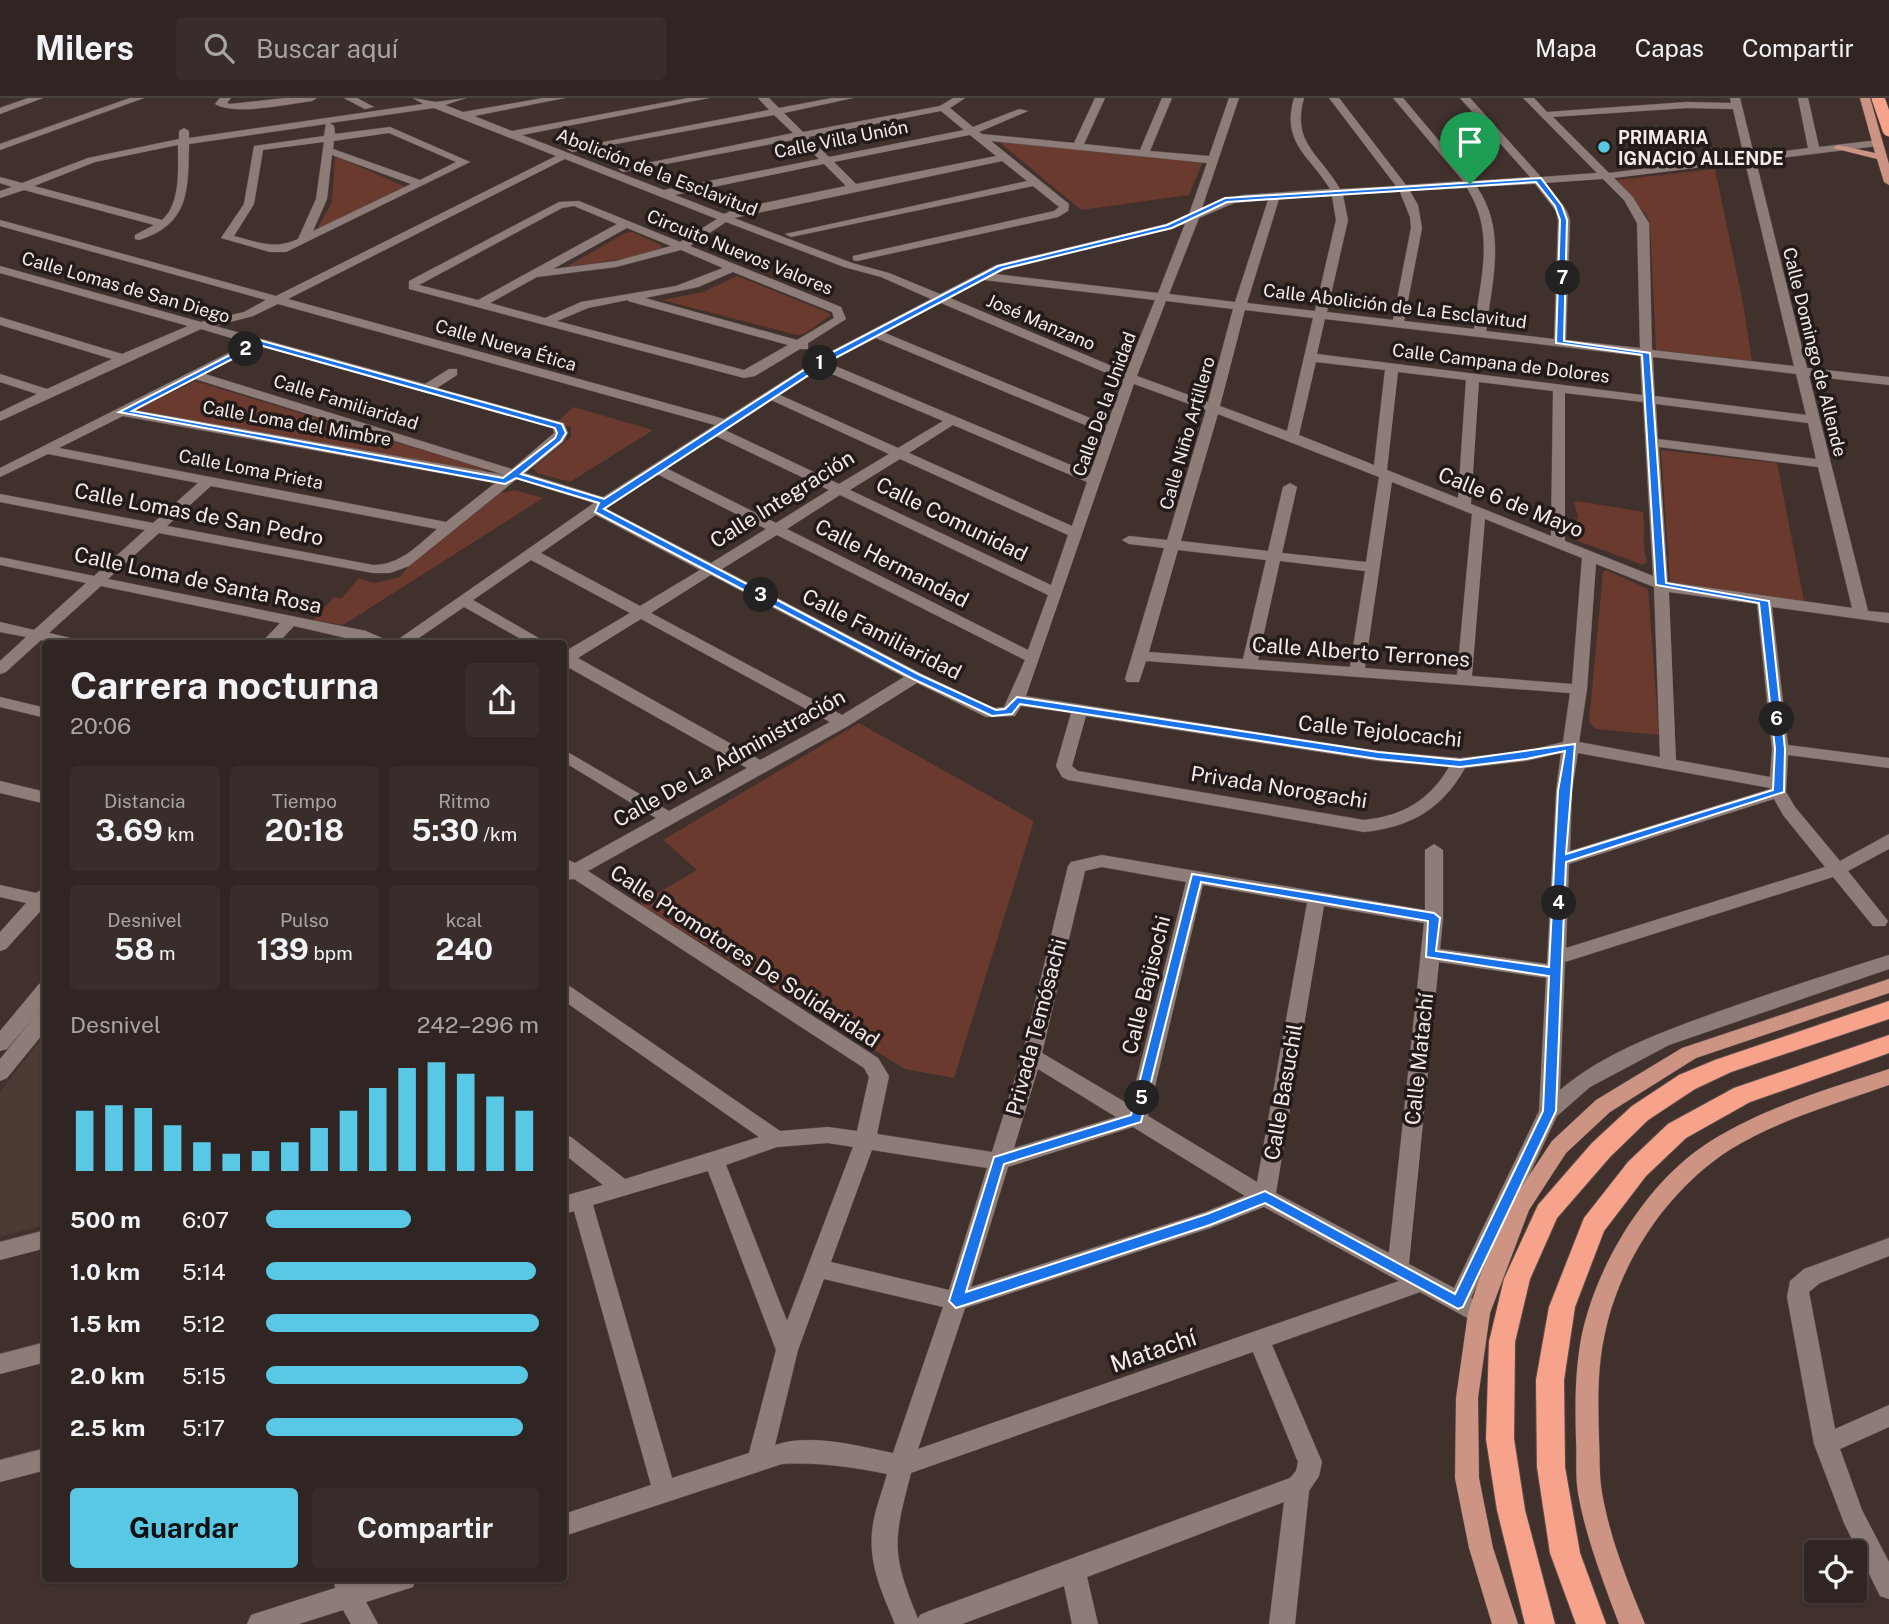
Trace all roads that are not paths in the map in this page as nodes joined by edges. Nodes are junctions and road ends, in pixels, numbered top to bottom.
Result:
1 (38, 98) edge
2 (139, 98) edge
3 (226, 98) edge
4 (312, 98) edge
5 (349, 98) edge
6 (461, 98) edge
7 (560, 98) edge
8 (704, 98) edge
9 (763, 98) edge
10 (848, 98) edge
11 (960, 98) edge
12 (1031, 98) edge
13 (1100, 98) edge
14 (1167, 98) edge
15 (1234, 98) edge
16 (1299, 98) edge
17 (1334, 98) edge
18 (1398, 98) edge
19 (1465, 98) edge
20 (1528, 98) edge
21 (1803, 98) edge
22 (1865, 98) edge
23 (1878, 98) edge
24 (431, 100) edge
25 (653, 102) edge
26 (1736, 102) edge
27 (369, 107) junction
28 (943, 108) junction
29 (0, 111) edge
30 (776, 111) junction
31 (1023, 111) junction
32 (478, 112) junction
33 (1545, 115) junction
34 (461, 116) junction
35 (322, 118) junction
36 (1873, 124) junction
37 (1889, 129) edge
38 (526, 131) junction
39 (512, 134) junction
40 (976, 134) junction
41 (184, 136) junction
42 (801, 136) junction
43 (1006, 140) junction
44 (327, 143) junction
45 (1077, 147) junction
46 (0, 148) edge
47 (1814, 150) junction
48 (1884, 150) edge
49 (568, 152) junction
50 (1144, 153) junction
51 (21, 154) dead end
52 (1004, 157) junction
53 (1750, 158) junction
54 (826, 160) junction
55 (1213, 160) junction
56 (623, 169) junction
57 (1607, 176) junction
58 (1538, 180) junction
59 (2, 182) edge
60 (1036, 182) junction
61 (1889, 182) edge
62 (421, 184) junction
63 (1470, 184) junction
64 (21, 186) junction
65 (854, 188) junction
66 (1402, 189) junction
67 (676, 190) junction
68 (1336, 193) junction
69 (663, 194) junction
70 (0, 195) edge
71 (1275, 196) junction
72 (730, 215) junction
73 (1194, 216) junction
74 (0, 223) edge
75 (164, 224) junction
76 (626, 224) junction
77 (791, 234) junction
78 (139, 237) dead end
79 (302, 242) junction
80 (680, 247) junction
81 (857, 258) junction
82 (732, 268) junction
83 (0, 269) edge
84 (538, 274) junction
85 (885, 275) junction
86 (981, 276) junction
87 (1164, 297) junction
88 (277, 298) junction
89 (632, 298) junction
90 (939, 299) junction
91 (478, 305) junction
92 (1240, 306) junction
93 (1319, 315) junction
94 (0, 321) edge
95 (545, 322) junction
96 (1398, 323) junction
97 (198, 326) junction
98 (875, 333) junction
99 (1480, 333) junction
100 (259, 342) junction
101 (1560, 343) junction
102 (796, 346) junction
103 (1646, 353) junction
104 (1309, 357) junction
105 (124, 358) junction
106 (824, 360) junction
107 (1392, 368) junction
108 (1802, 370) junction
109 (453, 372) dead end
110 (195, 375) junction
111 (1473, 377) junction
112 (0, 378) edge
113 (1130, 378) junction
114 (1889, 381) edge
115 (1559, 387) junction
116 (426, 389) junction
117 (48, 394) junction
118 (770, 395) junction
119 (1650, 400) junction
120 (1213, 408) junction
121 (123, 412) junction
122 (0, 417) edge
123 (953, 420) junction
124 (1814, 420) junction
125 (721, 427) junction
126 (1113, 432) junction
127 (1292, 437) junction
128 (1653, 442) junction
129 (47, 450) junction
130 (898, 452) junction
131 (1825, 464) junction
132 (657, 469) junction
133 (0, 473) edge
134 (1383, 474) junction
135 (510, 478) junction
136 (1094, 480) junction
137 (208, 481) junction
138 (1290, 487) dead end
139 (840, 488) junction
140 (0, 498) edge
141 (602, 506) junction
142 (1464, 506) junction
143 (1479, 512) junction
144 (447, 527) junction
145 (156, 528) junction
146 (777, 528) junction
147 (1077, 534) junction
148 (1129, 540) dead end
149 (1558, 543) junction
150 (1173, 545) junction
151 (532, 554) junction
152 (1589, 556) junction
153 (1275, 557) junction
154 (0, 561) edge
155 (1372, 567) junction
156 (710, 568) junction
157 (98, 581) junction
158 (1661, 585) junction
159 (1056, 593) junction
160 (464, 601) junction
161 (1764, 601) junction
162 (640, 613) junction
163 (1861, 614) junction
164 (1889, 618) edge
165 (291, 620) junction
166 (0, 627) edge
167 (37, 635) junction
168 (60, 640) edge
169 (272, 640) edge
170 (376, 640) edge
171 (406, 640) edge
172 (534, 640) edge
173 (567, 656) edge
174 (1139, 656) junction
175 (1033, 658) junction
176 (567, 660) edge
177 (1250, 666) junction
178 (0, 669) edge
179 (1357, 671) junction
180 (916, 677) junction
181 (1133, 679) dead end
182 (1464, 680) junction
183 (1579, 690) junction
184 (1017, 700) junction
185 (0, 702) edge
186 (1080, 710) junction
187 (42, 712) edge
188 (842, 722) junction
189 (1571, 746) junction
190 (1780, 749) junction
191 (567, 757) edge
192 (1460, 763) junction
193 (1668, 763) junction
194 (1889, 763) edge
195 (759, 767) junction
196 (0, 787) edge
197 (1779, 788) junction
198 (42, 798) edge
199 (669, 818) junction
200 (1889, 840) edge
201 (1434, 850) dead end
202 (1560, 860) junction
203 (1838, 869) junction
204 (567, 871) edge
205 (1196, 877) junction
206 (0, 891) edge
207 (42, 897) edge
208 (1317, 897) junction
209 (42, 898) edge
210 (1434, 918) junction
211 (1879, 921) dead end
212 (0, 944) edge
213 (1430, 954) junction
214 (1889, 962) edge
215 (1556, 965) junction
216 (1889, 986) edge
217 (42, 994) edge
218 (567, 994) edge
219 (1889, 1010) edge
220 (42, 1021) edge
221 (0, 1044) edge
222 (1889, 1044) edge
223 (1032, 1056) junction
224 (0, 1073) edge
225 (1889, 1077) edge
226 (1549, 1111) junction
227 (1137, 1118) junction
228 (777, 1139) junction
229 (866, 1139) junction
230 (567, 1145) edge
231 (714, 1161) junction
232 (999, 1161) junction
233 (622, 1188) junction
234 (1265, 1197) junction
235 (572, 1203) edge
236 (42, 1240) edge
237 (1889, 1247) edge
238 (0, 1251) edge
239 (818, 1268) junction
240 (1398, 1268) junction
241 (1422, 1282) junction
242 (956, 1301) junction
243 (1458, 1302) junction
244 (1479, 1313) junction
245 (1259, 1340) junction
246 (787, 1350) junction
247 (42, 1353) edge
248 (0, 1364) edge
249 (1889, 1416) edge
250 (1826, 1444) junction
251 (42, 1460) edge
252 (759, 1460) junction
253 (901, 1466) junction
254 (0, 1471) edge
255 (1298, 1486) junction
256 (664, 1490) junction
257 (567, 1524) edge
258 (1073, 1570) junction
259 (382, 1582) edge
260 (1889, 1587) edge
261 (348, 1588) edge
262 (260, 1624) edge
263 (365, 1624) edge
264 (908, 1624) edge
265 (929, 1624) edge
266 (1085, 1624) edge
267 (1282, 1624) edge
268 (1505, 1624) edge
269 (1540, 1624) edge
270 (1591, 1624) edge
271 (1632, 1624) edge

1 - 29 street
2 - 46 street
3 - 4 street
5 - 27 street
6 - 24 street
7 - 32 street
8 - 25 street
9 - 30 street
10 - 30 street
11 - 28 street
12 - 31 street
13 - 45 street
14 - 50 street
15 - 55 street, Calle De la Unidad
16 - 68 street
17 - 66 street
18 - 63 street
19 - 58 street
20 - 33 street
21 - 47 street
22 - 36 main road
23 - 37 highway, bridge
24 - 27 street
24 - 32 street, Abolición de la Esclavitud
24 - 34 street, Abolición de la Esclavitud
24 - 35 street
25 - 38 street
26 - 33 street
26 - 53 street, Calle Domingo de Allende
27 - 35 street
28 - 40 street
28 - 42 street
30 - 42 street
30 - 49 street
31 - 40 street, Calle Villa Unión
31 - 43 street
32 - 34 street
32 - 38 street, Abolición de la Esclavitud
33 - 57 street
34 - 39 street, Abolición de la Esclavitud
35 - 41 street
35 - 44 street
36 - 37 main road
36 - 48 main road
38 - 39 street
38 - 49 street, Abolición de la Esclavitud
39 - 49 street, Abolición de la Esclavitud
40 - 43 street
40 - 52 street
40 - 54 street, Calle Villa Unión
41 - 59 street
41 - 64 street
41 - 75 street
42 - 54 street
42 - 56 street
43 - 45 street
44 - 62 street
44 - 62 street
44 - 79 street
44 - 79 street
45 - 50 street
46 - 51 street
47 - 48 street
47 - 53 street
48 - 61 main road
49 - 56 street, Abolición de la Esclavitud
49 - 69 street, Abolición de la Esclavitud
49 - 88 street
50 - 55 street
52 - 60 street
52 - 65 street
53 - 57 street
53 - 108 street, Calle Domingo de Allende
54 - 65 street
54 - 67 street, Calle Villa Unión
55 - 73 street, Calle De la Unidad
56 - 67 street, Abolición de la Esclavitud
57 - 58 street
57 - 103 street
58 - 63 street
58 - 101 street
59 - 64 street
60 - 77 street
60 - 81 street
62 - 79 street
63 - 66 street
63 - 99 street
64 - 70 street
64 - 75 street
65 - 72 street
66 - 68 street
66 - 96 street
67 - 69 street, Calle Villa Unión
67 - 72 street, Abolición de la Esclavitud
68 - 71 street
68 - 93 street
69 - 72 street, Abolición de la Esclavitud
71 - 73 street
71 - 92 street, Calle Niño Artillero
72 - 77 street, Abolición de la Esclavitud
72 - 80 street
72 - 85 street, Abolición de la Esclavitud
73 - 86 street
73 - 87 street, Calle De la Unidad
74 - 88 street
75 - 78 street
76 - 80 street, Circuito Nuevos Valores
76 - 84 street
76 - 91 street, Circuito Nuevos Valores
77 - 81 street, Abolición de la Esclavitud
80 - 82 street, Circuito Nuevos Valores
80 - 84 street
81 - 85 street, Abolición de la Esclavitud
82 - 89 street
82 - 102 street, Circuito Nuevos Valores
83 - 97 street, Calle Lomas de San Diego
84 - 91 street
85 - 90 street, Abolición de la Esclavitud
86 - 87 street, Calle Abolición de La Esclavitud
86 - 90 street
87 - 92 street, Calle Abolición de La Esclavitud
87 - 113 street, Calle De la Unidad
88 - 97 street
88 - 125 street, Calle Nueva Ética
89 - 95 street
89 - 102 street
90 - 98 street
90 - 113 street, José Manzano
91 - 95 street, Circuito Nuevos Valores
92 - 93 street, Calle Abolición de La Esclavitud
92 - 120 street, Calle Niño Artillero
93 - 96 street, Calle Abolición de La Esclavitud
93 - 104 street
94 - 105 street
95 - 102 street, Circuito Nuevos Valores
96 - 99 street, Calle Abolición de La Esclavitud
97 - 100 street, Calle Lomas de San Diego
97 - 105 street
98 - 106 street
98 - 126 street
99 - 101 street, Calle Abolición de La Esclavitud
100 - 110 street
100 - 116 street, Calle Lomas de San Diego
101 - 103 street, Calle Abolición de La Esclavitud
102 - 106 street
103 - 108 street, Calle Abolición de La Esclavitud
103 - 119 street
104 - 107 street, Calle Campana de Dolores
104 - 127 street
105 - 117 street
106 - 118 street
106 - 123 street
107 - 111 street, Calle Campana de Dolores
107 - 134 street
108 - 114 street, Calle Abolición de La Esclavitud
108 - 124 street, Calle Domingo de Allende
109 - 116 street
110 - 121 street
110 - 135 street, Calle Familiaridad
111 - 115 street, Calle Campana de Dolores
111 - 142 street
112 - 117 street
113 - 120 street, Calle 6 de Mayo
113 - 126 street, Calle De la Unidad
115 - 119 street, Calle Campana de Dolores
115 - 149 street
116 - 135 street, Calle Lomas de San Diego
117 - 122 street
118 - 125 street
118 - 130 street
119 - 124 street, Calle Campana de Dolores
119 - 128 street
120 - 127 street, Calle 6 de Mayo
120 - 150 street, Calle Niño Artillero
121 - 129 street
121 - 135 street, Calle Loma del Mimbre
123 - 130 street, Calle Integración
123 - 136 street
124 - 131 street, Calle Domingo de Allende
125 - 132 street
125 - 139 street, Calle Comunidad
126 - 136 street, Calle De la Unidad
127 - 134 street, Calle 6 de Mayo
128 - 131 street
128 - 158 street
129 - 133 street
129 - 137 street, Calle Loma Prieta
130 - 139 street, Calle Integración
130 - 147 street
131 - 163 street, Calle Domingo de Allende
132 - 141 street
132 - 146 street, Calle Hermandad
134 - 142 street, Calle 6 de Mayo
134 - 155 street
135 - 141 street, Calle Familiaridad
135 - 144 street
136 - 147 street, Calle De la Unidad
137 - 144 street, Calle Loma Prieta
137 - 145 street
138 - 153 street
139 - 146 street, Calle Integración
139 - 159 street, Calle Comunidad
140 - 145 street, Calle Lomas de San Pedro
141 - 151 street
141 - 156 street, Calle Familiaridad
142 - 143 street, Calle 6 de Mayo
143 - 149 street, Calle 6 de Mayo
143 - 182 street
144 - 145 street, Calle Lomas de San Pedro
145 - 157 street
146 - 156 street, Calle Integración
146 - 175 street, Calle Hermandad
147 - 159 street, Calle De la Unidad
148 - 150 street
149 - 152 street, Calle 6 de Mayo
150 - 153 street
150 - 174 street, Calle Niño Artillero
151 - 160 street
151 - 162 street
152 - 158 street, Calle 6 de Mayo
152 - 183 street
153 - 155 street
153 - 177 street
154 - 157 street, Calle Loma de Santa Rosa
155 - 179 street
156 - 162 street, Calle Integración
156 - 180 street, Calle Familiaridad
157 - 165 street, Calle Loma de Santa Rosa
157 - 167 street
158 - 161 street, Calle 6 de Mayo
158 - 193 street
159 - 175 street, Calle De la Unidad
160 - 171 street
160 - 172 street
161 - 163 street, Calle 6 de Mayo
161 - 190 street
162 - 173 street, Calle Integración
162 - 188 street
163 - 164 street, Calle 6 de Mayo
165 - 169 street
165 - 170 street, Calle Loma de Santa Rosa
166 - 167 street
167 - 168 street
167 - 178 street
174 - 177 street, Calle Alberto Terrones
174 - 181 street, Calle Niño Artillero
175 - 184 street, Calle De la Unidad
176 - 195 street
177 - 179 street, Calle Alberto Terrones
179 - 182 street, Calle Alberto Terrones
180 - 184 street, Calle Familiaridad
180 - 188 street, Calle De La Administración
182 - 183 street, Calle Alberto Terrones
183 - 189 street
184 - 186 street, Calle Tejolocachi
185 - 187 street
186 - 192 street, Calle Tejolocachi
186 - 192 street, Privada Norogachi
188 - 195 street, Calle De La Administración
189 - 192 street, Calle Tejolocachi
189 - 193 street, Calle Tejolocachi
189 - 202 street
190 - 194 street
190 - 197 street
191 - 199 street
193 - 197 street, Calle Tejolocachi
195 - 199 street, Calle De La Administración
196 - 198 street
197 - 202 street
197 - 203 street
199 - 204 street, Calle De La Administración
200 - 203 street
201 - 210 street, Calle Matachí
202 - 215 street
203 - 211 street
203 - 215 street
204 - 229 street, Calle Promotores De Solidaridad
205 - 208 street
205 - 223 street, Privada Temósachi
205 - 227 street, Calle Bajisochi
206 - 207 street
208 - 210 street
208 - 234 street, Calle Basuchil
209 - 212 street
210 - 213 street, Calle Matachí
213 - 215 street
213 - 240 street, Calle Matachí
214 - 226 street
215 - 226 street
216 - 244 main road
217 - 221 street
218 - 228 street
219 - 269 highway
220 - 224 street
222 - 270 highway
223 - 227 street
223 - 232 street, Privada Temósachi
225 - 271 main road
226 - 243 street
227 - 232 street
227 - 234 street
228 - 229 street
228 - 231 street
229 - 232 street
229 - 239 street, Calle Promotores De Solidaridad
230 - 233 street
231 - 233 street
231 - 246 street
232 - 242 street, Privada Temósachi
233 - 235 street
234 - 240 street
234 - 242 street
235 - 256 street
236 - 238 street
237 - 250 street
239 - 242 street
239 - 246 street, Calle Promotores De Solidaridad
240 - 241 street
241 - 243 street
241 - 245 street, Matachí
242 - 253 street, Privada Temósachi
243 - 244 street
244 - 268 main road
245 - 253 street, Matachí
245 - 255 street
246 - 252 street, Calle Promotores De Solidaridad
247 - 248 street
249 - 250 street
250 - 260 street
251 - 254 street
252 - 253 street
252 - 256 street
253 - 264 street, Privada Temósachi
255 - 258 street
255 - 267 street
256 - 257 street
258 - 265 street
258 - 266 street
259 - 261 street
261 - 262 street
261 - 263 street

